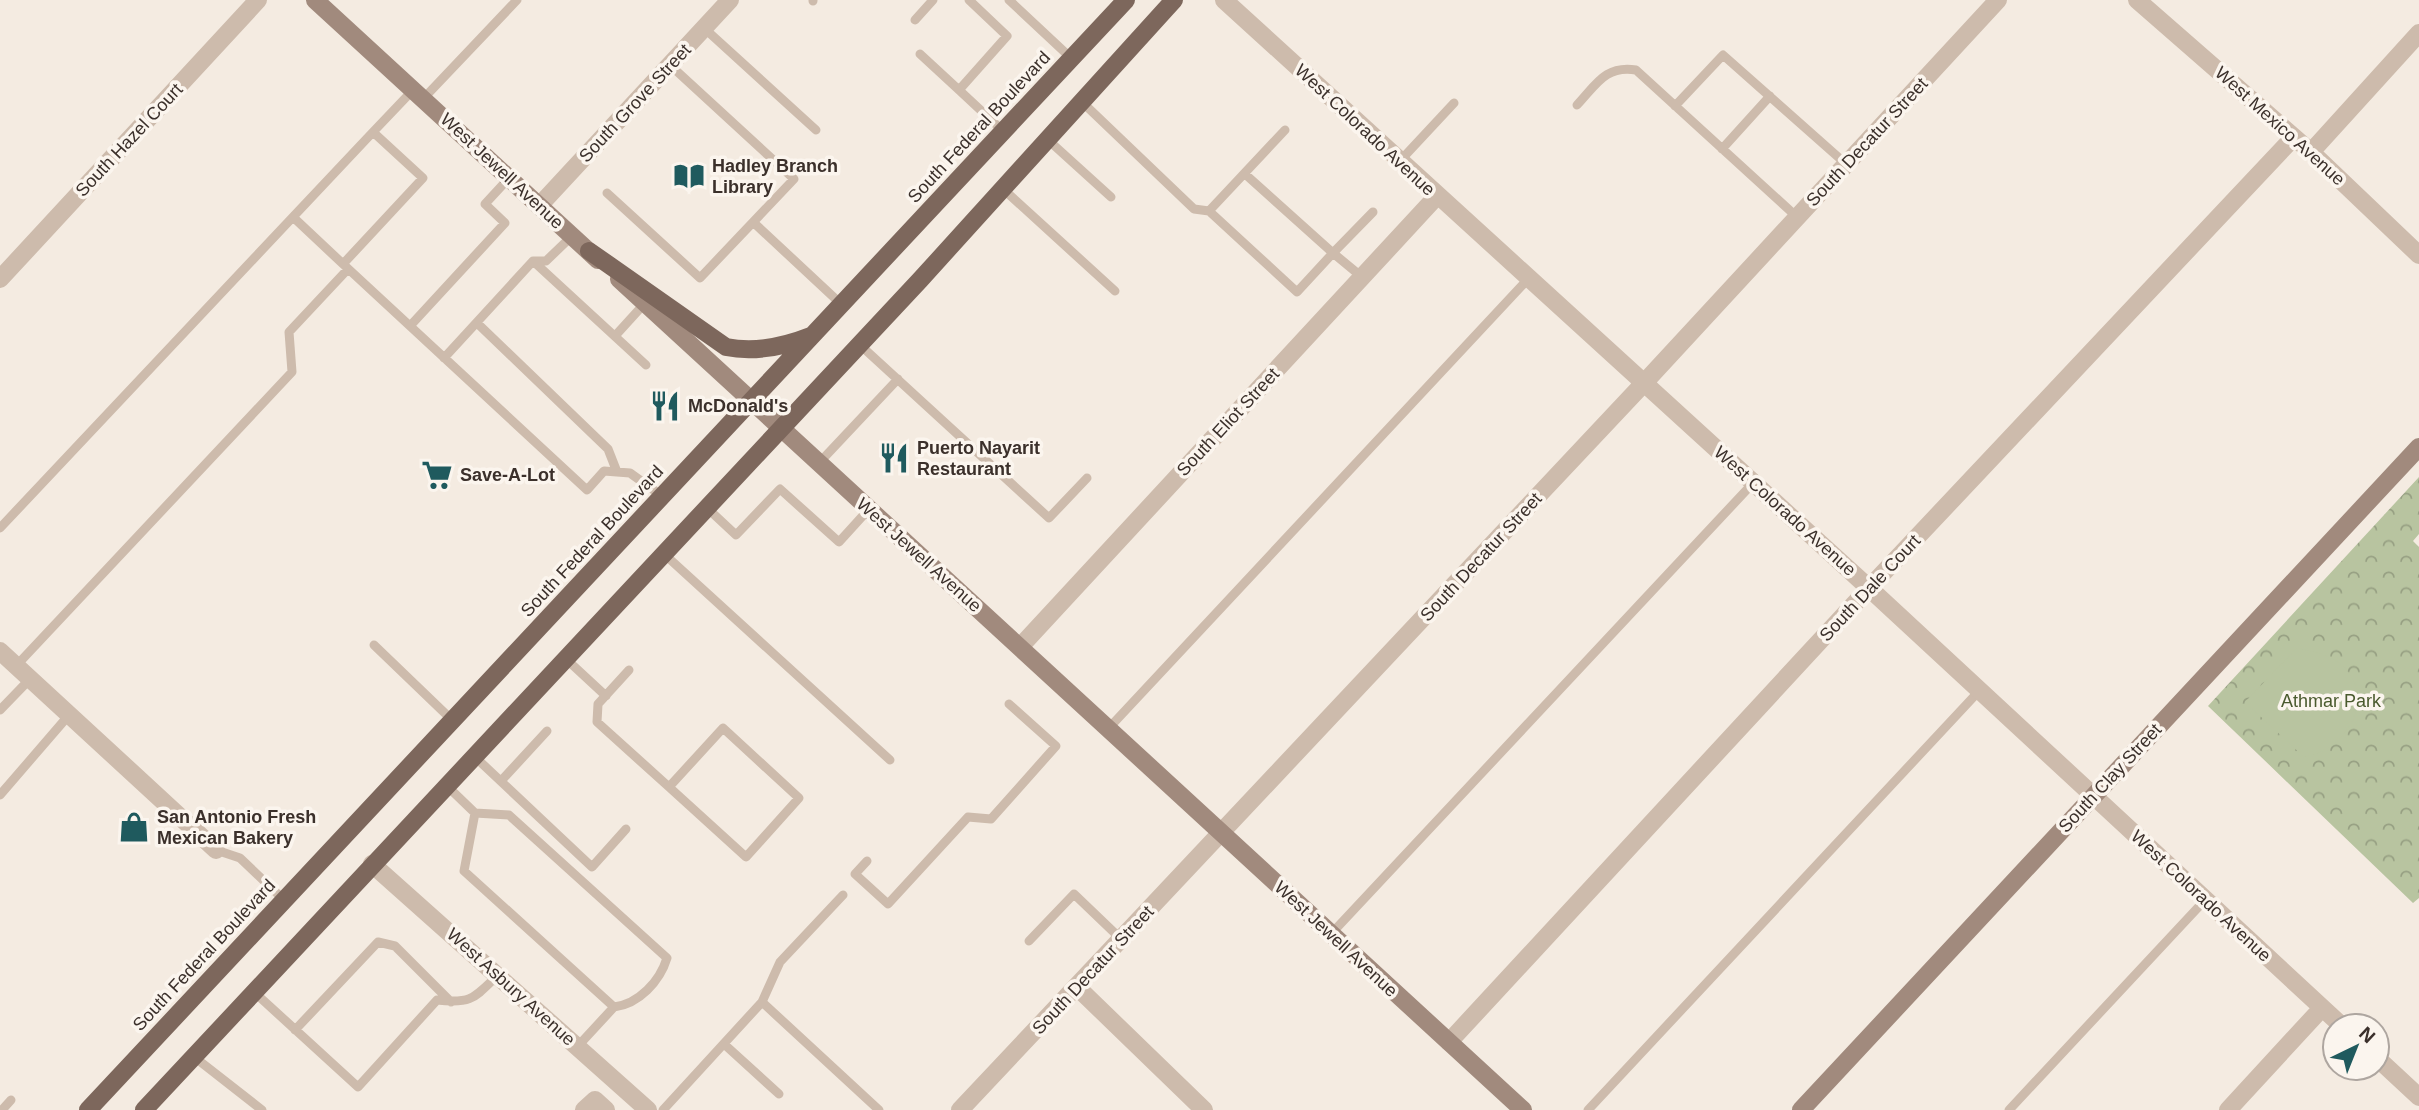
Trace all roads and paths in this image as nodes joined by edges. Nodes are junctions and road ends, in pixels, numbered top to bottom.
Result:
1 (258, 0) edge
2 (315, 0) edge
3 (517, 0) edge
4 (730, 0) edge
5 (933, 0) edge
6 (969, 0) edge
7 (1009, 0) edge
8 (1174, 0) edge
9 (1224, 0) edge
10 (1998, 0) edge
11 (2137, 0) edge
12 (1123, 1) edge
13 (915, 20) dead end
14 (704, 28) junction
15 (2419, 33) edge
16 (920, 54) dead end
17 (1072, 58) junction
18 (670, 65) junction
19 (959, 90) junction
20 (418, 95) junction
21 (1770, 96) junction
22 (1081, 102) junction
23 (1454, 103) dead end
24 (1577, 105) dead end
25 (1675, 106) junction
26 (816, 130) dead end
27 (1285, 130) dead end
28 (1003, 131) junction
29 (373, 132) junction
30 (2294, 137) junction
31 (1046, 138) junction
32 (1722, 149) junction
33 (2311, 152) junction
34 (1399, 162) junction
35 (1846, 164) junction
36 (1245, 174) junction
37 (509, 178) junction
38 (1001, 187) junction
39 (607, 193) dead end
40 (1437, 196) junction
41 (1111, 197) dead end
42 (539, 206) junction
43 (1209, 211) junction
44 (1373, 212) dead end
45 (293, 216) junction
46 (1797, 217) junction
47 (753, 222) junction
48 (572, 236) junction
49 (589, 251) junction
50 (1334, 253) junction
51 (2419, 255) edge
52 (533, 261) junction
53 (346, 266) junction
54 (1362, 277) junction
55 (0, 279) edge
56 (1528, 279) junction
57 (1115, 291) dead end
58 (645, 303) junction
59 (842, 304) junction
60 (477, 323) junction
61 (410, 326) junction
62 (814, 334) junction
63 (615, 336) junction
64 (859, 344) junction
65 (444, 358) junction
66 (646, 365) dead end
67 (898, 379) junction
68 (1644, 383) junction
69 (751, 401) junction
70 (780, 428) junction
71 (2419, 447) edge
72 (819, 463) junction
73 (617, 472) junction
74 (1087, 478) dead end
75 (1754, 482) junction
76 (662, 496) junction
77 (706, 507) junction
78 (869, 509) junction
79 (0, 528) edge
80 (663, 553) junction
81 (1869, 587) junction
82 (374, 645) dead end
83 (1020, 647) junction
84 (0, 651) edge
85 (565, 658) junction
86 (16, 666) junction
87 (629, 670) dead end
88 (30, 679) junction
89 (1980, 690) junction
90 (606, 696) junction
91 (1009, 704) dead end
92 (0, 710) edge
93 (69, 715) junction
94 (452, 720) junction
95 (1108, 729) junction
96 (547, 731) dead end
97 (474, 756) junction
98 (890, 760) dead end
99 (500, 781) junction
100 (446, 785) junction
101 (669, 787) junction
102 (0, 795) edge
103 (2093, 797) junction
104 (475, 813) junction
105 (626, 829) dead end
106 (1222, 834) junction
107 (216, 850) joint
108 (867, 861) dead end
109 (372, 864) junction
110 (844, 895) dead end
111 (284, 900) junction
112 (2205, 900) junction
113 (1331, 934) junction
114 (1122, 940) junction
115 (1029, 941) dead end
116 (498, 975) junction
117 (1078, 988) junction
118 (253, 991) junction
119 (451, 1002) junction
120 (762, 1002) junction
121 (614, 1007) junction
122 (2322, 1008) junction
123 (2326, 1012) edge
124 (295, 1030) junction
125 (1449, 1042) junction
126 (724, 1044) junction
127 (578, 1046) junction
128 (192, 1056) junction
129 (2391, 1071) edge
130 (779, 1094) dead end
131 (2419, 1097) edge
132 (11, 1100) dead end
133 (2, 1110) edge
134 (88, 1110) edge
135 (144, 1110) edge
136 (262, 1110) edge
137 (584, 1110) edge
138 (606, 1110) edge
139 (648, 1110) edge
140 (663, 1110) edge
141 (879, 1110) edge
142 (960, 1110) edge
143 (1204, 1110) edge
144 (1523, 1110) edge
145 (1588, 1110) edge
146 (1801, 1110) edge
147 (2009, 1110) edge
148 (2228, 1110) edge

1 - 55 street, South Hazel Court
2 - 20 street, West Jewell Avenue
3 - 20 lane
4 - 14 street, South Grove Street
5 - 13 lane
6 - 19 lane
7 - 17 lane
8 - 22 main road
9 - 34 street, West Colorado Avenue
10 - 35 street, South Decatur Street
11 - 30 street, West Mexico Avenue
12 - 17 main road, South Federal Boulevard
14 - 18 street, South Grove Street
14 - 26 lane
15 - 33 street
16 - 19 lane
17 - 28 main road, South Federal Boulevard
18 - 42 street, South Grove Street
18 - 47 lane
19 - 28 lane
20 - 29 lane
20 - 37 street, West Jewell Avenue
21 - 25 lane
21 - 32 lane
21 - 35 lane
22 - 31 main road
22 - 43 lane
23 - 34 lane
24 - 25 lane
25 - 32 lane
27 - 36 lane
28 - 59 main road, South Federal Boulevard
29 - 45 lane
29 - 53 lane
30 - 33 street, West Mexico Avenue
30 - 81 street, South Dale Court
31 - 38 main road
31 - 41 lane
32 - 46 lane
33 - 51 street, West Mexico Avenue
34 - 40 street, West Colorado Avenue
35 - 46 street, South Decatur Street
36 - 43 lane
36 - 50 lane
37 - 42 street, West Jewell Avenue
37 - 61 lane
38 - 57 lane
38 - 64 main road
39 - 47 lane
40 - 54 street, South Eliot Street
40 - 56 street, West Colorado Avenue
42 - 48 street, West Jewell Avenue
43 - 50 lane
44 - 50 lane
45 - 53 lane
45 - 79 lane
46 - 68 street, South Decatur Street
47 - 59 lane
48 - 49 street, West Jewell Avenue
48 - 52 lane
49 - 58 street, West Jewell Avenue
49 - 62 main road
50 - 54 lane
52 - 60 lane
52 - 63 lane
53 - 61 lane
53 - 86 lane
54 - 83 street, South Eliot Street
56 - 68 street, West Colorado Avenue
56 - 95 lane
58 - 63 lane
58 - 69 street, West Jewell Avenue
59 - 62 main road, South Federal Boulevard
60 - 65 lane
60 - 73 lane
61 - 65 lane
62 - 69 main road, South Federal Boulevard
63 - 66 lane
64 - 67 lane
64 - 70 main road
65 - 73 lane
67 - 72 lane
67 - 74 lane
68 - 75 street, West Colorado Avenue
68 - 106 street, South Decatur Street
69 - 70 street, West Jewell Avenue
69 - 76 main road, South Federal Boulevard
70 - 72 street, West Jewell Avenue
70 - 77 main road
71 - 103 street, South Clay Street
72 - 78 street, West Jewell Avenue
73 - 76 lane
75 - 81 street, West Colorado Avenue
75 - 113 lane
76 - 94 main road, South Federal Boulevard
77 - 78 lane
77 - 80 main road
78 - 83 street, West Jewell Avenue
80 - 85 main road
80 - 98 lane
81 - 89 street, West Colorado Avenue
81 - 125 street, South Dale Court
82 - 94 lane
83 - 95 street, West Jewell Avenue
84 - 86 street
85 - 90 lane
85 - 97 main road
86 - 88 street
87 - 90 lane
88 - 92 lane
88 - 93 street
89 - 103 street, West Colorado Avenue
89 - 145 lane
90 - 101 lane
91 - 108 lane
93 - 102 lane
93 - 107 street
94 - 111 main road, South Federal Boulevard
95 - 106 street, West Jewell Avenue
96 - 99 lane
97 - 99 lane
97 - 100 main road
99 - 105 lane
100 - 104 lane
100 - 109 main road
101 - 101 lane
103 - 112 street, West Colorado Avenue
103 - 146 street, South Clay Street
104 - 121 lane
104 - 121 lane
106 - 113 street, West Jewell Avenue
106 - 114 street, South Decatur Street
107 - 111 lane
109 - 116 street, West Asbury Avenue
109 - 118 main road
110 - 120 lane
111 - 134 main road, South Federal Boulevard
112 - 122 street, West Colorado Avenue
112 - 147 lane
113 - 125 street, West Jewell Avenue
114 - 115 lane
114 - 117 street, South Decatur Street
116 - 119 lane
116 - 127 street, West Asbury Avenue
117 - 142 street, South Decatur Street
117 - 143 street
118 - 124 lane
118 - 128 main road
119 - 124 lane
119 - 124 lane
120 - 126 lane
120 - 141 lane
121 - 127 lane
122 - 123 street, West Colorado Avenue
122 - 148 street
125 - 144 street, West Jewell Avenue
126 - 130 lane
126 - 140 lane
127 - 139 street, West Asbury Avenue
128 - 135 main road
128 - 136 lane
129 - 131 street
132 - 133 lane
137 - 138 street

